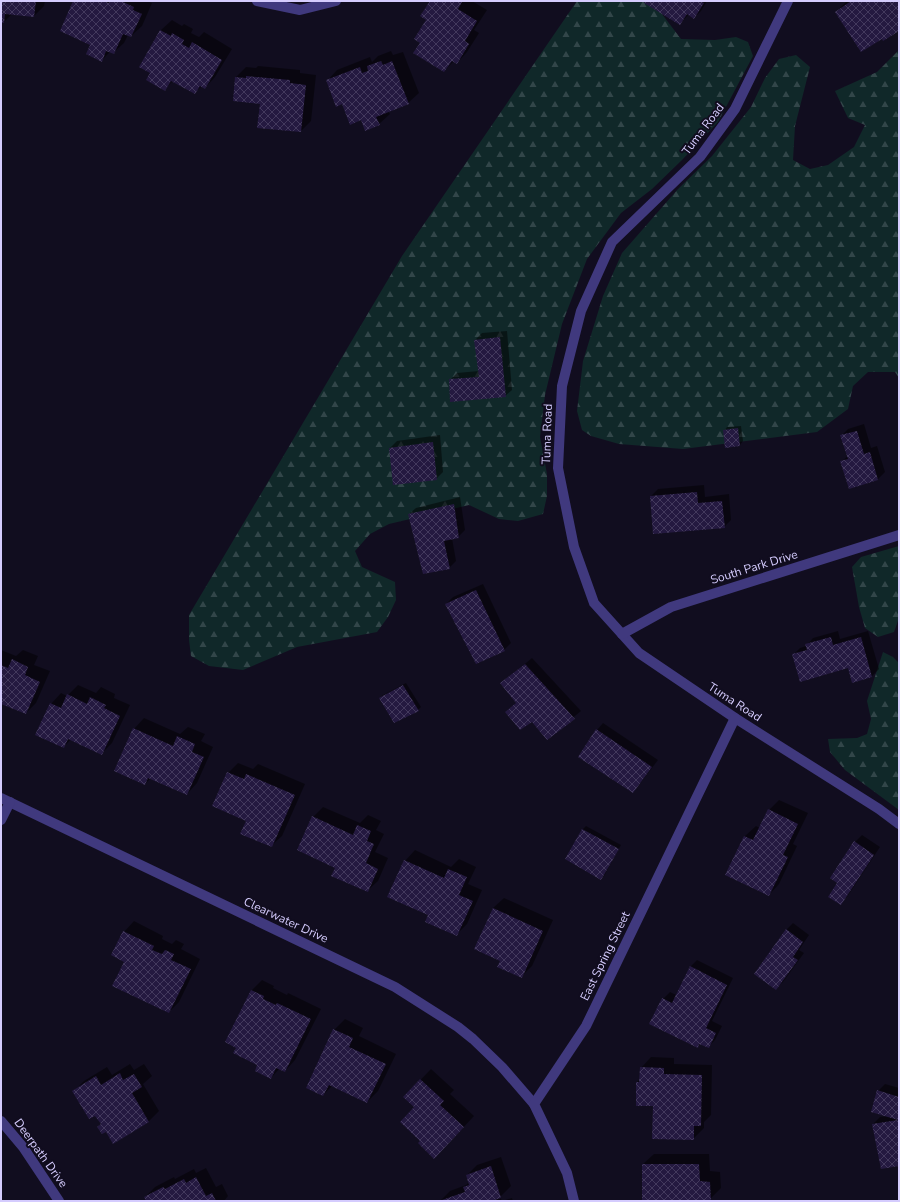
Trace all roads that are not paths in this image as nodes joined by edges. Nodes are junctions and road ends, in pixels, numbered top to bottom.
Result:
1 (257, 1) edge
2 (336, 1) edge
3 (788, 1) edge
4 (899, 535) edge
5 (622, 634) junction
6 (735, 718) junction
7 (6, 800) edge
8 (1, 820) edge
9 (899, 824) edge
10 (534, 1104) junction
11 (1, 1121) edge
12 (59, 1201) edge
13 (574, 1201) edge

1 - 2 street
3 - 5 street, Tuma Road
4 - 5 street, South Park Drive
5 - 6 street, Tuma Road
6 - 9 street, Tuma Road
6 - 10 street, East Spring Street
7 - 8 street
7 - 10 street, Clearwater Drive
10 - 13 street
11 - 12 street, Deerpath Drive

